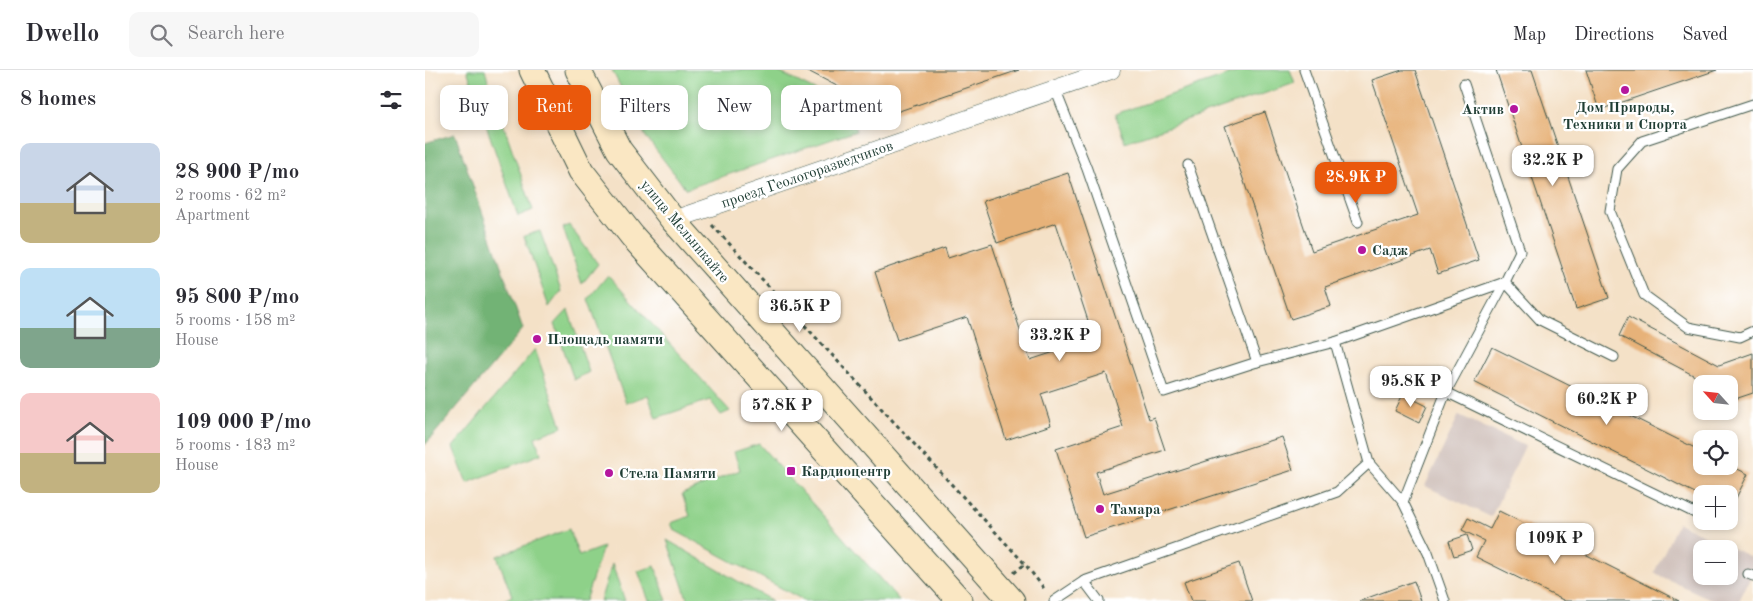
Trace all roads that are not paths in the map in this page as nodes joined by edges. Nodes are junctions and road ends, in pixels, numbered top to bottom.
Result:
1 (532, 70) edge
2 (578, 70) edge
3 (1111, 70) edge
4 (1304, 70) edge
5 (1464, 84) dead end
6 (1055, 89) junction
7 (1753, 104) edge
8 (1188, 165) dead end
9 (681, 217) junction
10 (1358, 222) dead end
11 (1505, 282) junction
12 (1753, 331) edge
13 (1335, 342) junction
14 (1614, 357) dead end
15 (1257, 362) junction
16 (1446, 392) junction
17 (1369, 463) junction
18 (1403, 502) junction
19 (1693, 512) edge
20 (1084, 580) junction
21 (960, 601) edge
22 (1012, 601) edge
23 (1054, 601) edge
24 (1099, 601) edge
25 (1445, 601) edge

1 - 21 main road
2 - 9 main road, улица Мельникайте
3 - 6 street, проезд Геологоразведчиков
4 - 10 lane
5 - 11 lane
6 - 9 street, проезд Геологоразведчиков
6 - 15 lane
7 - 12 lane
8 - 15 lane
9 - 22 main road, улица Мельникайте
11 - 13 lane
11 - 14 lane
11 - 16 lane
13 - 15 lane
13 - 17 lane
16 - 18 lane
16 - 19 lane
17 - 18 lane
17 - 20 lane
18 - 25 lane
20 - 23 lane
20 - 24 lane

